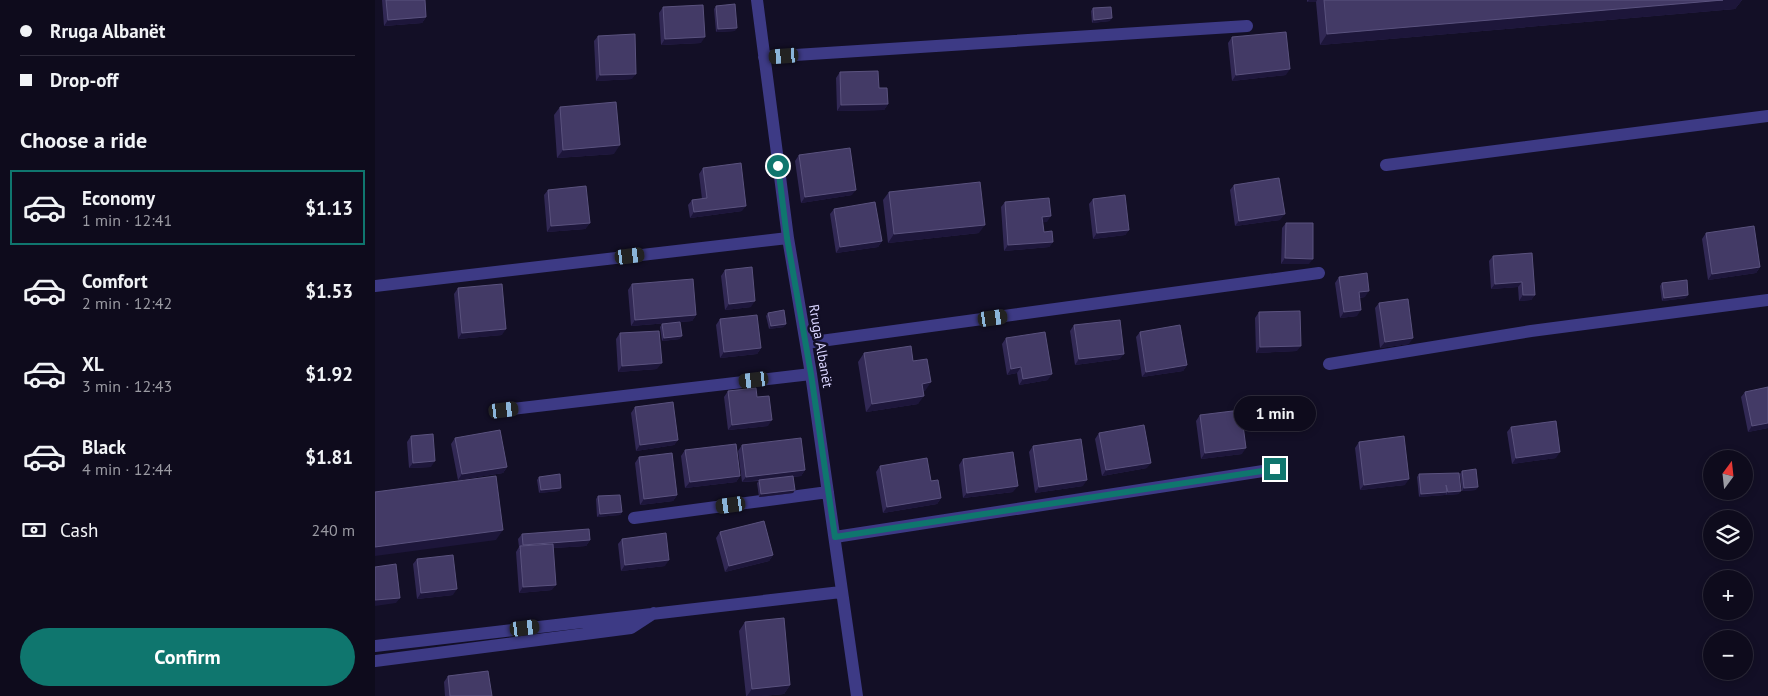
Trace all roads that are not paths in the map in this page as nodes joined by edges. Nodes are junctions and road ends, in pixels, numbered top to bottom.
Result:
1 (757, 0) edge
2 (1247, 26) dead end
3 (764, 57) junction
4 (1768, 116) edge
5 (1386, 165) dead end
6 (787, 238) junction
7 (1319, 273) dead end
8 (375, 286) edge
9 (1768, 300) edge
10 (806, 344) junction
11 (1329, 364) dead end
12 (811, 374) junction
13 (504, 410) dead end
14 (1275, 469) dead end
15 (828, 492) junction
16 (634, 518) dead end
17 (835, 537) junction
18 (841, 592) junction
19 (656, 612) junction
20 (375, 646) edge
21 (375, 661) edge
22 (857, 696) edge

1 - 3 street, Rruga Albanët
2 - 3 street
3 - 6 street, Rruga Albanët
4 - 5 street
6 - 8 street
6 - 10 street, Rruga Albanët
7 - 10 street
9 - 11 street
10 - 12 street, Rruga Albanët
12 - 13 street
12 - 15 street, Rruga Albanët
14 - 17 street
15 - 16 street
15 - 17 street, Rruga Albanët
17 - 18 street, Rruga Albanët
18 - 19 street
18 - 22 street, Rruga Albanët
19 - 20 street
19 - 21 street

